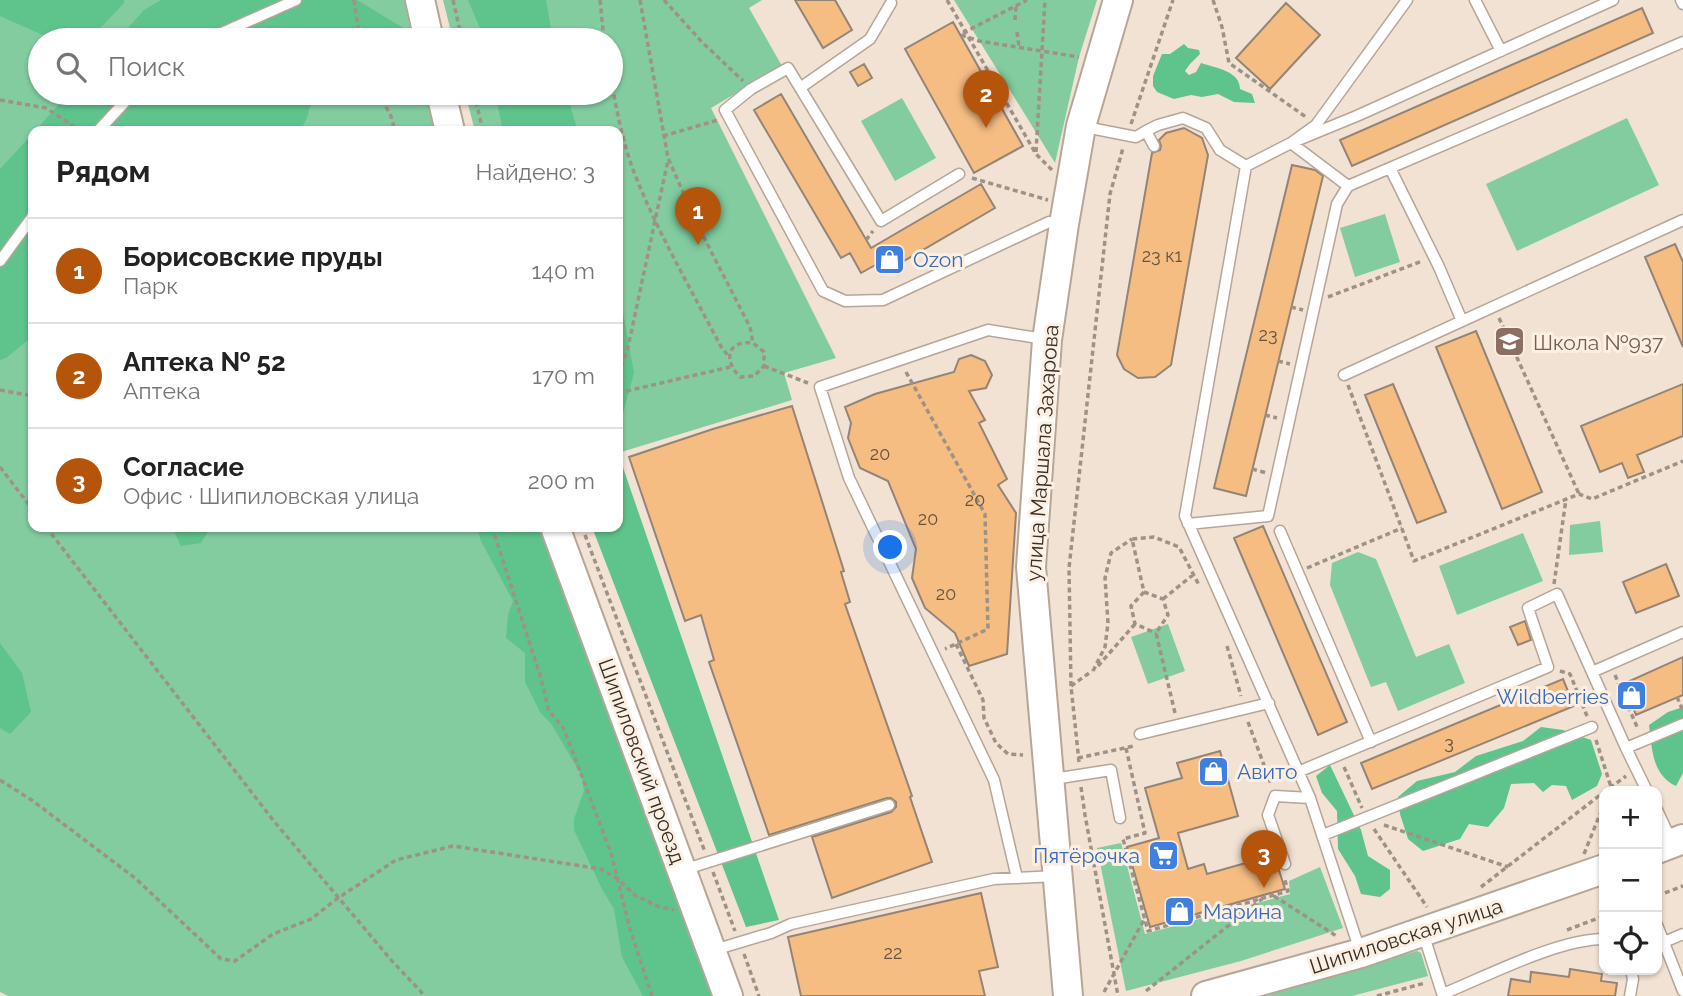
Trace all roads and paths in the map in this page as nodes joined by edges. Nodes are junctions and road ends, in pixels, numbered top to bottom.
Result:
1 (296, 0) edge
2 (354, 0) edge
3 (420, 0) edge
4 (453, 0) edge
5 (600, 0) edge
6 (640, 0) edge
7 (664, 0) edge
8 (947, 0) edge
9 (1027, 0) edge
10 (1045, 0) edge
11 (1118, 0) edge
12 (1173, 0) edge
13 (1213, 0) edge
14 (1475, 0) edge
15 (1613, 0) edge
16 (892, 1) edge
17 (1404, 1) edge
18 (1016, 6) junction
19 (1015, 20) dead end
20 (233, 28) edge
21 (358, 28) edge
22 (426, 28) edge
23 (459, 28) edge
24 (603, 28) edge
25 (965, 32) junction
26 (1017, 32) dead end
27 (970, 39) junction
28 (1683, 42) edge
29 (1019, 47) junction
30 (1042, 51) junction
31 (1501, 51) junction
32 (1085, 57) dead end
33 (800, 88) junction
34 (751, 89) junction
35 (0, 100) edge
36 (28, 105) edge
37 (29, 105) edge
38 (121, 105) edge
39 (384, 105) edge
40 (444, 105) edge
41 (477, 105) edge
42 (616, 105) edge
43 (728, 116) junction
44 (1316, 125) junction
45 (73, 126) edge
46 (102, 126) edge
47 (394, 126) edge
48 (449, 126) edge
49 (481, 126) edge
50 (620, 126) edge
51 (1081, 126) junction
52 (1146, 131) junction
53 (1128, 135) junction
54 (663, 136) junction
55 (623, 138) edge
56 (1291, 143) junction
57 (1154, 146) dead end
58 (1037, 154) junction
59 (668, 158) junction
60 (1246, 166) junction
61 (1390, 168) junction
62 (959, 174) joint
63 (1057, 174) dead end
64 (1348, 186) junction
65 (1057, 212) junction
66 (656, 219) junction
67 (1683, 220) edge
68 (28, 223) edge
69 (1434, 257) junction
70 (0, 261) edge
71 (1315, 302) junction
72 (1494, 306) junction
73 (1462, 321) junction
74 (1047, 340) junction
75 (753, 343) junction
76 (729, 357) junction
77 (623, 360) edge
78 (764, 366) junction
79 (730, 367) junction
80 (905, 371) dead end
81 (1344, 375) joint
82 (797, 380) dead end
83 (0, 390) edge
84 (623, 392) edge
85 (28, 395) edge
86 (1683, 461) edge
87 (0, 467) edge
88 (1579, 494) junction
89 (1566, 499) junction
90 (28, 503) edge
91 (1188, 524) junction
92 (1402, 528) junction
93 (1280, 531) dead end
94 (50, 532) edge
95 (494, 532) edge
96 (557, 532) edge
97 (584, 532) edge
98 (1132, 539) junction
99 (1205, 561) junction
100 (1298, 572) junction
101 (1194, 575) junction
102 (1199, 585) dead end
103 (1144, 592) junction
104 (1552, 596) junction
105 (1163, 599) junction
106 (1135, 624) junction
107 (1683, 632) edge
108 (1156, 633) junction
109 (1226, 642) dead end
110 (956, 644) junction
111 (934, 654) junction
112 (1093, 671) junction
113 (1592, 672) junction
114 (1619, 684) dead end
115 (1071, 686) junction
116 (1677, 697) dead end
117 (1269, 703) junction
118 (1244, 709) junction
119 (1683, 711) edge
120 (1633, 716) dead end
121 (1683, 724) edge
122 (1178, 725) junction
123 (1591, 727) dead end
124 (1140, 739) joint
125 (1371, 742) junction
126 (1126, 748) junction
127 (1626, 748) junction
128 (1023, 755) dead end
129 (1339, 755) junction
130 (1078, 758) junction
131 (1635, 768) junction
132 (1298, 772) junction
133 (1080, 776) junction
134 (1049, 779) junction
135 (0, 780) edge
136 (1613, 786) edge
137 (1644, 786) edge
138 (1275, 796) junction
139 (1310, 797) junction
140 (1599, 797) edge
141 (889, 805) dead end
142 (1120, 818) dead end
143 (1366, 818) junction
144 (1662, 822) edge
145 (1599, 831) edge
146 (1323, 835) junction
147 (1671, 844) edge
148 (708, 860) junction
149 (1514, 862) junction
150 (1593, 863) edge
151 (1285, 864) joint
152 (1508, 867) junction
153 (682, 870) junction
154 (1517, 872) dead end
155 (1058, 876) junction
156 (1017, 878) junction
157 (618, 879) junction
158 (1683, 887) edge
159 (1479, 888) dead end
160 (1662, 894) edge
161 (1273, 895) junction
162 (338, 898) junction
163 (1264, 898) junction
164 (674, 910) dead end
165 (1145, 918) junction
166 (1427, 922) junction
167 (1683, 933) edge
168 (1662, 937) edge
169 (1599, 940) edge
170 (1664, 942) junction
171 (740, 943) junction
172 (1350, 946) junction
173 (712, 951) junction
174 (1632, 975) edge
175 (1113, 976) junction
176 (1146, 991) dead end
177 (1104, 992) dead end
178 (1683, 992) edge
179 (1443, 995) edge
180 (425, 996) edge
181 (652, 996) edge
182 (728, 996) edge
183 (759, 996) edge
184 (1068, 996) edge
185 (1118, 996) edge
186 (1206, 996) edge
187 (1630, 996) edge

1 - 20 lane
2 - 21 path
3 - 22 main road
4 - 23 path
5 - 24 path
6 - 54 path
7 - 34 path
8 - 25 path
9 - 18 path
10 - 30 path
11 - 51 main road, улица Маршала Захарова
12 - 53 path
13 - 44 path
14 - 31 lane
15 - 31 lane
16 - 33 lane
17 - 44 lane
18 - 19 path
18 - 25 path
25 - 27 path
26 - 29 path
27 - 29 path
27 - 58 path
28 - 61 lane
29 - 30 path
30 - 32 path
30 - 58 path
31 - 56 lane
33 - 34 lane
33 - 62 lane
34 - 43 lane
35 - 36 path
37 - 45 path
38 - 46 lane
39 - 47 path
40 - 48 main road
41 - 49 path
42 - 50 path
43 - 54 path
43 - 65 lane
44 - 56 lane
51 - 53 lane
51 - 65 main road, улица Маршала Захарова
52 - 53 lane
52 - 57 lane
52 - 60 lane
53 - 115 path
54 - 59 path
55 - 66 path
56 - 60 lane
56 - 64 lane
58 - 63 path
59 - 66 path
59 - 75 path
60 - 91 lane
61 - 64 lane
61 - 69 lane
62 - 65 path
64 - 71 lane
65 - 74 main road, улица Маршала Захарова
66 - 76 path
66 - 77 path
67 - 72 lane
68 - 70 lane
69 - 71 path
69 - 73 lane
71 - 91 lane
72 - 73 lane
72 - 88 path
73 - 81 lane
74 - 111 lane
74 - 134 main road, улица Маршала Захарова
75 - 76 path
75 - 78 path
76 - 79 path
78 - 79 path
78 - 82 path
79 - 84 path
80 - 110 path
81 - 92 path
83 - 85 path
86 - 88 path
87 - 90 path
88 - 89 path
89 - 92 path
89 - 104 path
91 - 99 lane
92 - 100 path
93 - 100 lane
94 - 162 path
95 - 157 path
96 - 153 main road, Шипиловский проезд
97 - 148 path
98 - 101 path
98 - 103 path
98 - 112 path
99 - 101 path
99 - 117 lane
100 - 125 lane
101 - 102 path
101 - 105 path
103 - 105 path
103 - 106 path
104 - 113 lane
104 - 125 lane
105 - 108 path
106 - 108 path
106 - 112 path
107 - 113 lane
108 - 122 path
109 - 118 path
110 - 111 path
110 - 128 path
111 - 156 lane
112 - 115 path
113 - 127 lane
114 - 120 path
115 - 130 path
116 - 119 path
117 - 118 lane
117 - 132 lane
118 - 122 lane
118 - 138 path
121 - 127 lane
122 - 124 lane
123 - 143 lane
124 - 126 path
125 - 129 lane
126 - 130 path
126 - 165 path
127 - 131 lane
129 - 132 lane
129 - 143 path
130 - 133 path
131 - 136 path
131 - 137 lane
132 - 139 lane
133 - 134 lane
133 - 142 lane
133 - 175 path
134 - 155 main road, улица Маршала Захарова
135 - 162 path
138 - 139 lane
138 - 151 lane
139 - 146 lane
140 - 149 path
141 - 148 lane
143 - 146 lane
143 - 152 path
143 - 166 path
144 - 147 lane
145 - 150 path
146 - 172 lane
148 - 153 lane
148 - 171 path
149 - 152 path
149 - 154 path
150 - 166 main road, Шипиловская улица
151 - 161 path
152 - 159 path
153 - 173 main road, Шипиловский проезд
155 - 156 lane
155 - 184 main road, улица Маршала Захарова
156 - 171 lane
157 - 162 path
157 - 164 path
157 - 181 path
158 - 160 path
161 - 163 path
161 - 172 path
162 - 180 path
163 - 165 path
163 - 176 path
165 - 175 path
166 - 172 main road, Шипиловская улица
166 - 179 lane
167 - 170 lane
168 - 170 lane
169 - 179 lane
170 - 178 lane
171 - 173 lane
171 - 183 path
172 - 186 main road, Шипиловская улица
173 - 182 main road, Шипиловский проезд
174 - 187 lane
175 - 177 path
175 - 185 path

